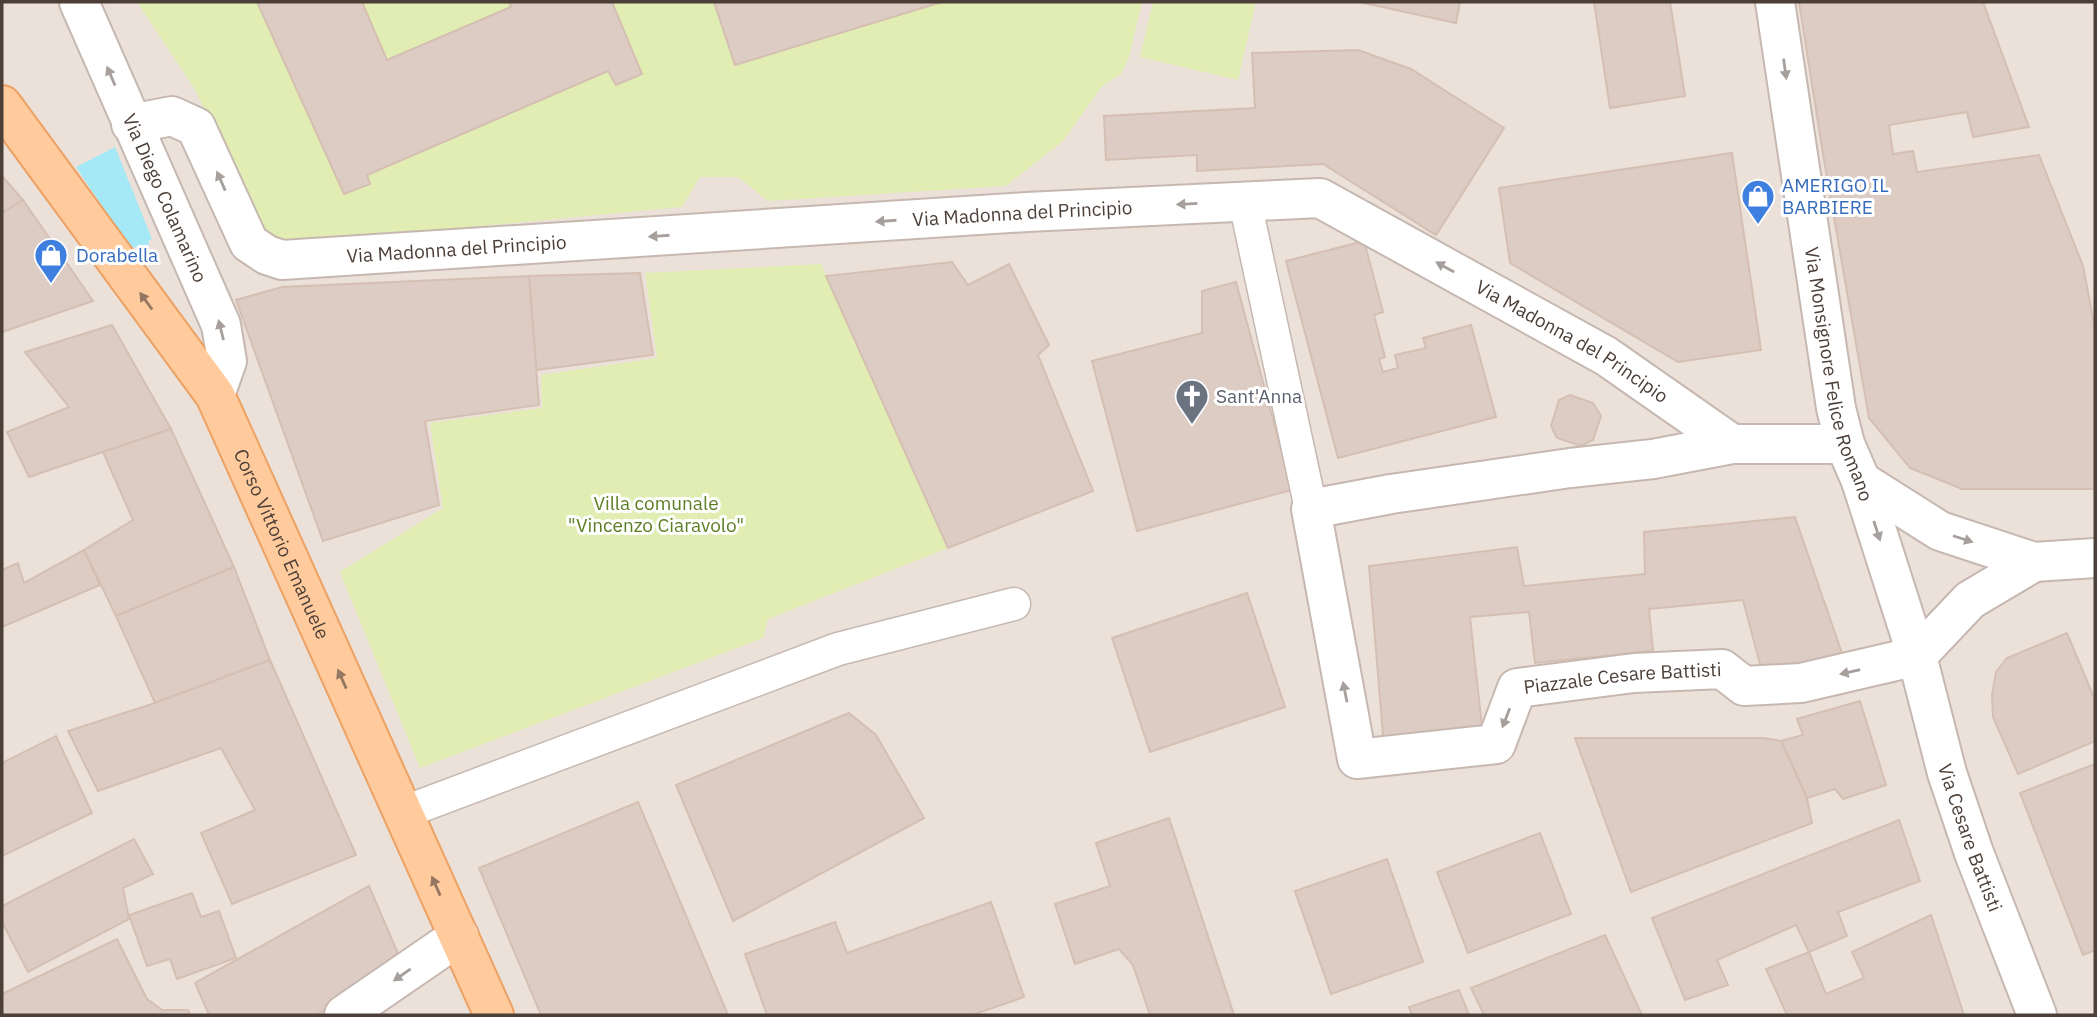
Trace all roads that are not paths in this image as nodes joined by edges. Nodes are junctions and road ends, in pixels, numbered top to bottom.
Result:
1 (79, 2) edge
2 (1775, 2) edge
3 (3, 109) edge
4 (131, 124) junction
5 (1245, 202) junction
6 (215, 396) junction
7 (1732, 444) junction
8 (1845, 444) junction
9 (1861, 481) junction
10 (1311, 509) junction
11 (2095, 558) edge
12 (2034, 562) junction
13 (1014, 604) dead end
14 (1917, 656) junction
15 (402, 813) junction
16 (459, 936) junction
17 (344, 1015) edge
18 (494, 1015) edge
19 (2037, 1015) edge

4 -> 1 street, Via Diego Colamarino
2 -> 8 street, Via Monsignore Felice Romano
6 -> 3 main road, Corso Vittorio Emanuele
5 -> 4 street, Via Madonna del Principio
6 -> 4 street, Via Diego Colamarino
7 -> 5 street, Via Madonna del Principio
5 - 10 street
15 -> 6 main road, Corso Vittorio Emanuele
7 - 8 street
7 - 10 street
8 - 9 street, Via Monsignore Felice Romano
9 -> 12 street
9 -> 14 street, Via Monsignore Felice Romano
14 -> 10 street, Piazzale Cesare Battisti
11 - 12 street
12 - 14 street
13 - 15 street
14 - 19 street, Via Cesare Battisti
16 -> 15 main road, Corso Vittorio Emanuele
16 -> 17 street
16 - 18 main road, Corso Vittorio Emanuele

